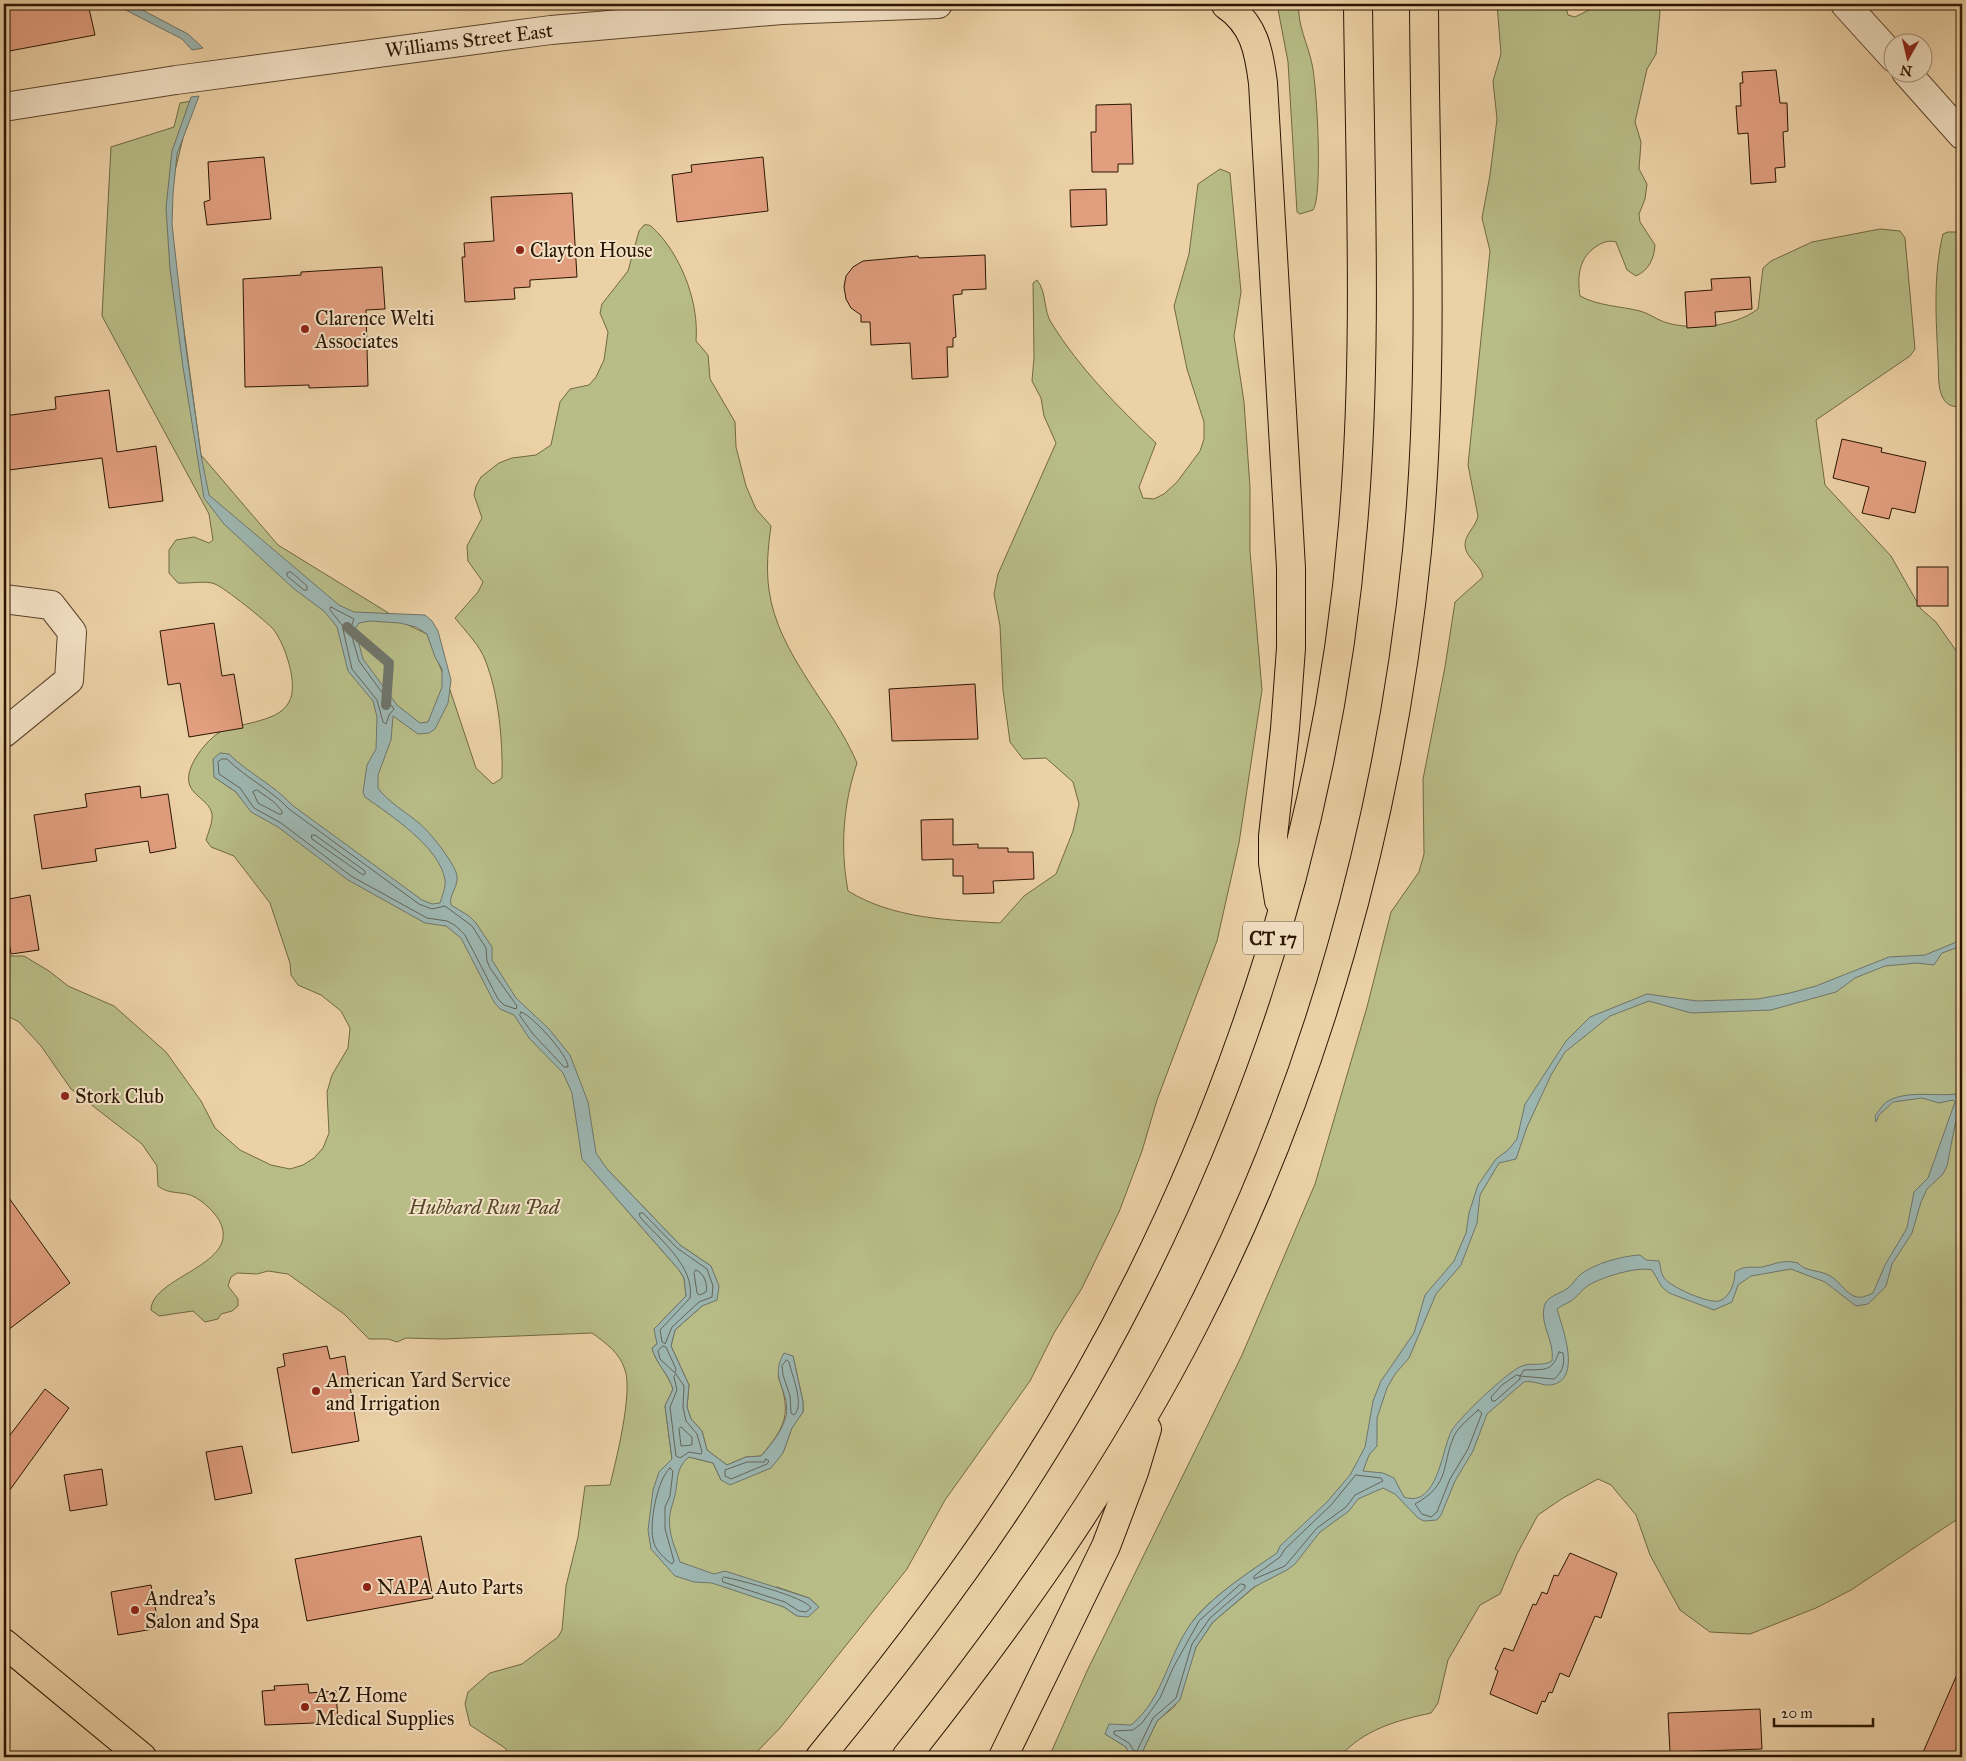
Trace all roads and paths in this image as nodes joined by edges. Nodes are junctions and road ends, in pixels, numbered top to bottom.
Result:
1 (938, 4) edge
2 (1224, 4) edge
3 (1358, 4) edge
4 (1424, 4) edge
5 (1845, 4) edge
6 (782, 7) edge
7 (1884, 47) edge
8 (1915, 82) edge
9 (4, 107) edge
10 (1962, 135) edge
11 (4, 599) edge
12 (4, 733) edge
13 (1282, 912) junction
14 (1155, 1397) junction
15 (4, 1643) edge
16 (142, 1757) edge
17 (820, 1757) edge
18 (906, 1757) edge
19 (1003, 1757) edge

1 - 6 street, Williams Street East
2 - 13 main road
3 - 13 main road, CT 17
4 - 14 main road
5 - 7 street
6 - 9 street, Williams Street East
8 - 10 street
11 - 12 street
13 - 17 main road, CT 17
14 - 18 main road
14 - 19 main road
15 - 16 main road

